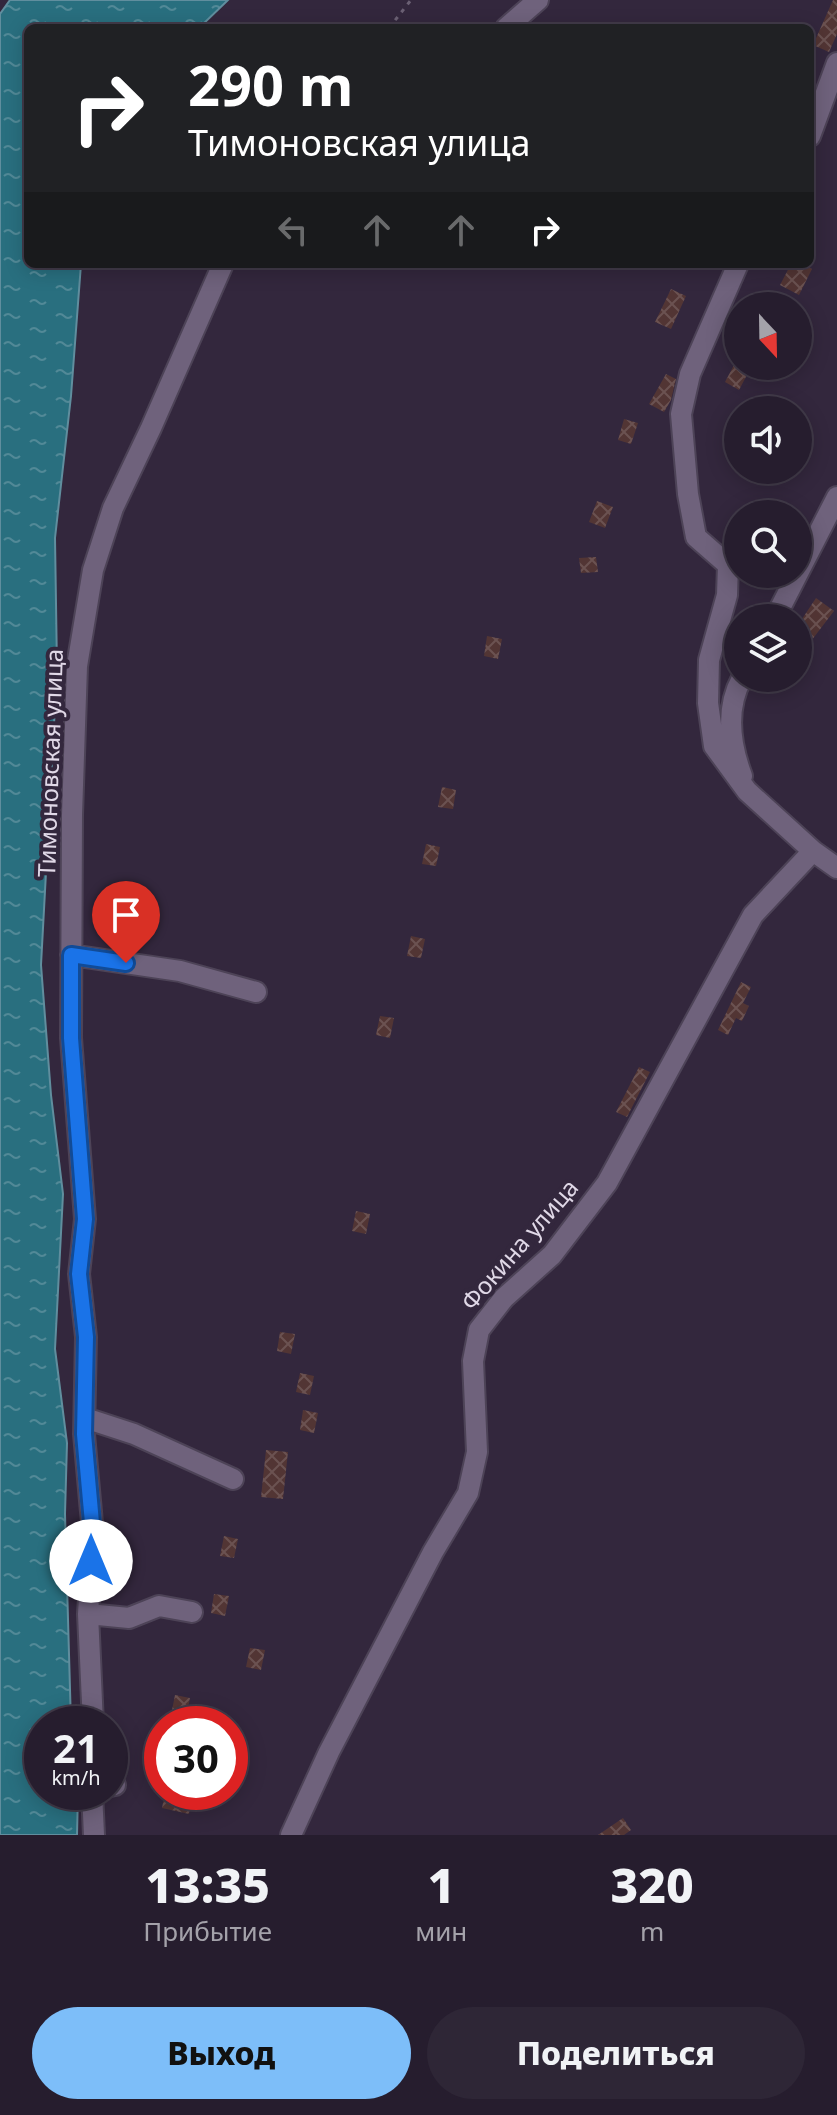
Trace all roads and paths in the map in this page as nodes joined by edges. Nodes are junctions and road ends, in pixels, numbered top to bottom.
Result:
1 (411, 0) edge
2 (538, 0) edge
3 (392, 24) edge
4 (511, 24) edge
5 (837, 63) edge
6 (814, 125) edge
7 (221, 268) edge
8 (736, 268) edge
9 (837, 497) edge
10 (782, 604) edge
11 (738, 692) edge
12 (747, 791) junction
13 (813, 851) junction
14 (837, 868) edge
15 (71, 955) junction
16 (256, 992) dead end
17 (85, 1418) junction
18 (233, 1479) dead end
19 (192, 1612) dead end
20 (88, 1614) junction
21 (92, 1706) edge
22 (93, 1810) edge
23 (94, 1835) edge
24 (291, 1835) edge

1 - 3 path
2 - 4 street
5 - 6 street
7 - 15 street, Тимоновская улица
8 - 12 street
9 - 10 street
11 - 12 street
12 - 13 street
13 - 14 street
13 - 24 street, Фокина улица
15 - 16 street
15 - 17 street, Тимоновская улица
17 - 18 street
17 - 20 street, Тимоновская улица
19 - 20 street
20 - 21 street, Тимоновская улица
22 - 23 street

